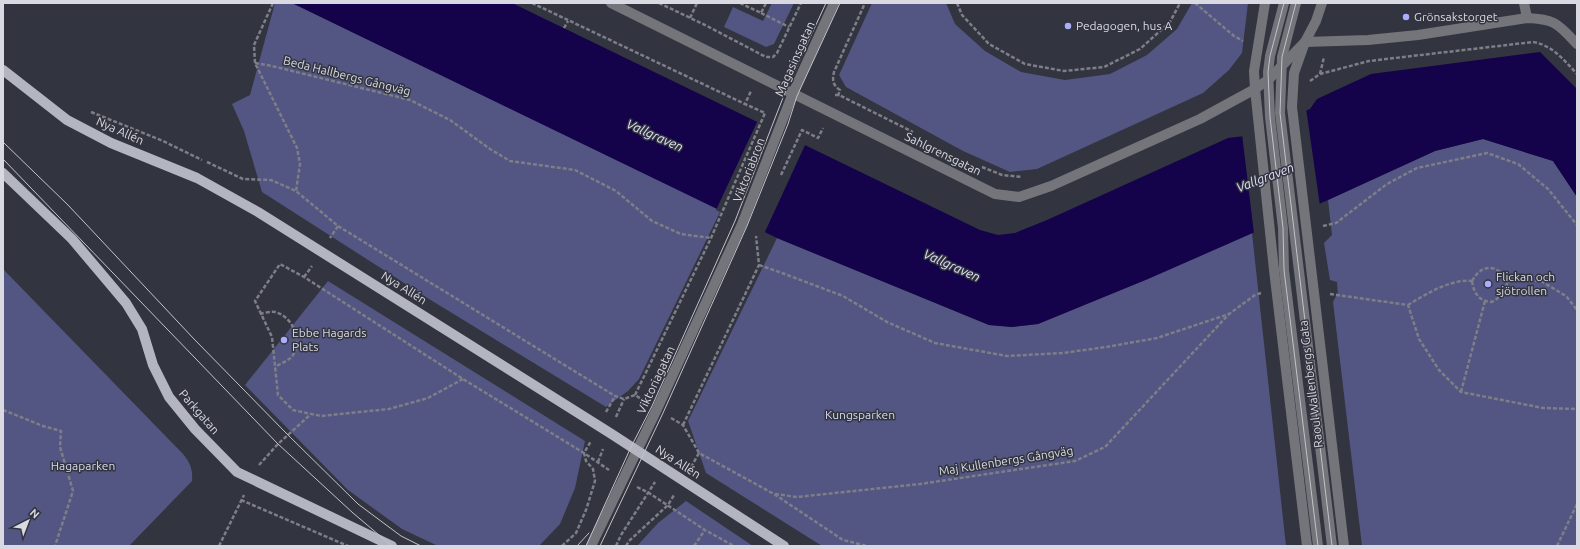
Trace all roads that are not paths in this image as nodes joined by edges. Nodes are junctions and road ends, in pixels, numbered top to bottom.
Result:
1 (611, 3) edge
2 (834, 3) edge
3 (1265, 3) edge
4 (1284, 3) edge
5 (1296, 3) edge
6 (1322, 3) edge
7 (1524, 3) edge
8 (1527, 18) junction
9 (1305, 42) junction
10 (1577, 44) edge
11 (1281, 66) junction
12 (3, 70) edge
13 (1269, 79) junction
14 (1255, 89) junction
15 (793, 93) junction
16 (780, 125) joint
17 (3, 173) edge
18 (742, 224) joint
19 (637, 451) junction
20 (392, 546) edge
21 (591, 546) edge
22 (784, 546) edge
23 (1308, 546) edge
24 (1318, 546) edge
25 (1332, 546) edge
26 (1344, 546) edge

1 - 15 street, Sahlgrensgatan
2 - 15 street, Magasinsgatan
3 - 14 street, Raoul Wallenbergs Gata
4 - 13 street
5 - 11 street
6 - 9 street
7 - 8 street
8 - 9 street
8 - 10 street
9 - 11 street
9 - 26 street, Raoul Wallenbergs Gata
11 - 13 street
11 - 25 street
12 - 19 main road, Nya Allén
13 - 14 street, Sahlgrensgatan
13 - 24 street
14 - 15 street, Sahlgrensgatan
14 - 23 street, Raoul Wallenbergs Gata
15 - 16 street, Magasinsgatan
16 - 18 street, Viktoriabron
17 - 20 main road, Parkgatan
18 - 19 street, Viktoriagatan
19 - 21 street, Viktoriagatan
19 - 22 main road, Nya Allén

